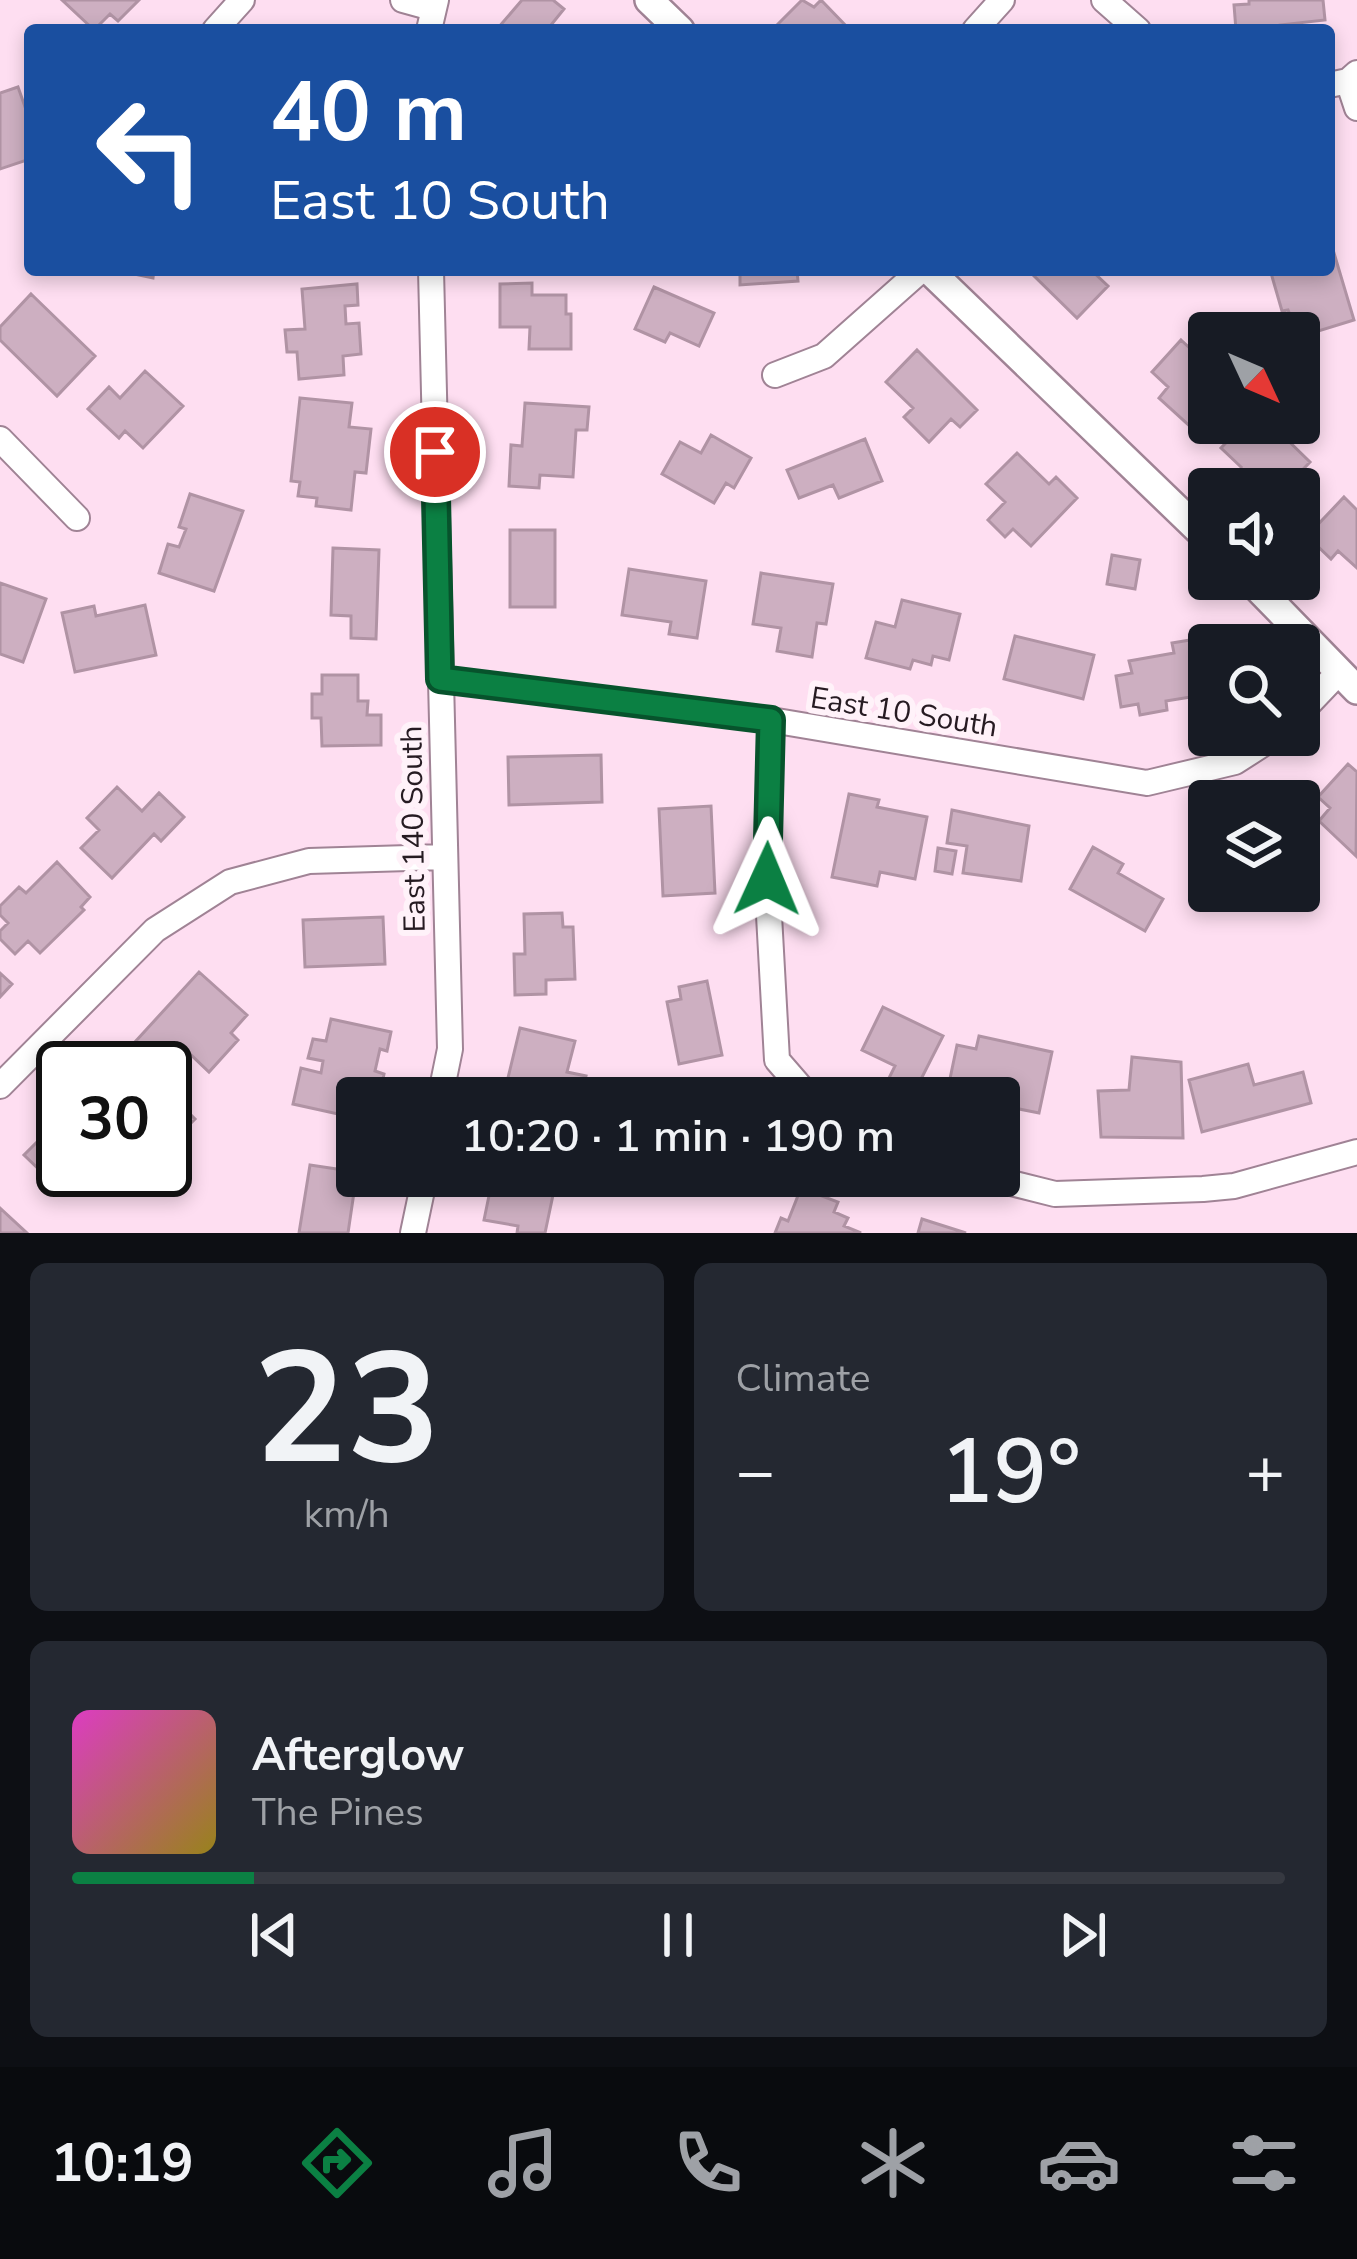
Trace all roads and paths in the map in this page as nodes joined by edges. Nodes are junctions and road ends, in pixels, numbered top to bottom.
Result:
1 (242, 0) edge
2 (404, 0) edge
3 (649, 0) edge
4 (1003, 0) edge
5 (1104, 0) edge
6 (432, 13) edge
7 (220, 24) edge
8 (674, 24) edge
9 (981, 24) edge
10 (1131, 24) edge
11 (1345, 80) edge
12 (1357, 108) edge
13 (431, 276) edge
14 (918, 276) edge
15 (931, 276) edge
16 (775, 375) dead end
17 (0, 439) edge
18 (77, 518) dead end
19 (1188, 520) edge
20 (1269, 600) edge
21 (440, 679) junction
22 (1348, 681) edge
23 (1320, 699) edge
24 (771, 720) junction
25 (1244, 756) edge
26 (442, 857) junction
27 (444, 1077) edge
28 (792, 1077) edge
29 (0, 1086) edge
30 (1357, 1152) edge
31 (1020, 1185) edge
32 (420, 1197) edge
33 (413, 1233) edge

1 - 7 street
2 - 6 street
3 - 8 street
4 - 9 street
5 - 10 street
11 - 12 street
13 - 21 street, East 140 South
14 - 16 street
15 - 19 street
17 - 18 street
20 - 22 street
21 - 24 street, East 10 South
21 - 26 street, East 140 South
22 - 23 street
24 - 25 street, East 10 South
24 - 28 street
26 - 27 street, East 140 South
26 - 29 street
30 - 31 street
32 - 33 street

